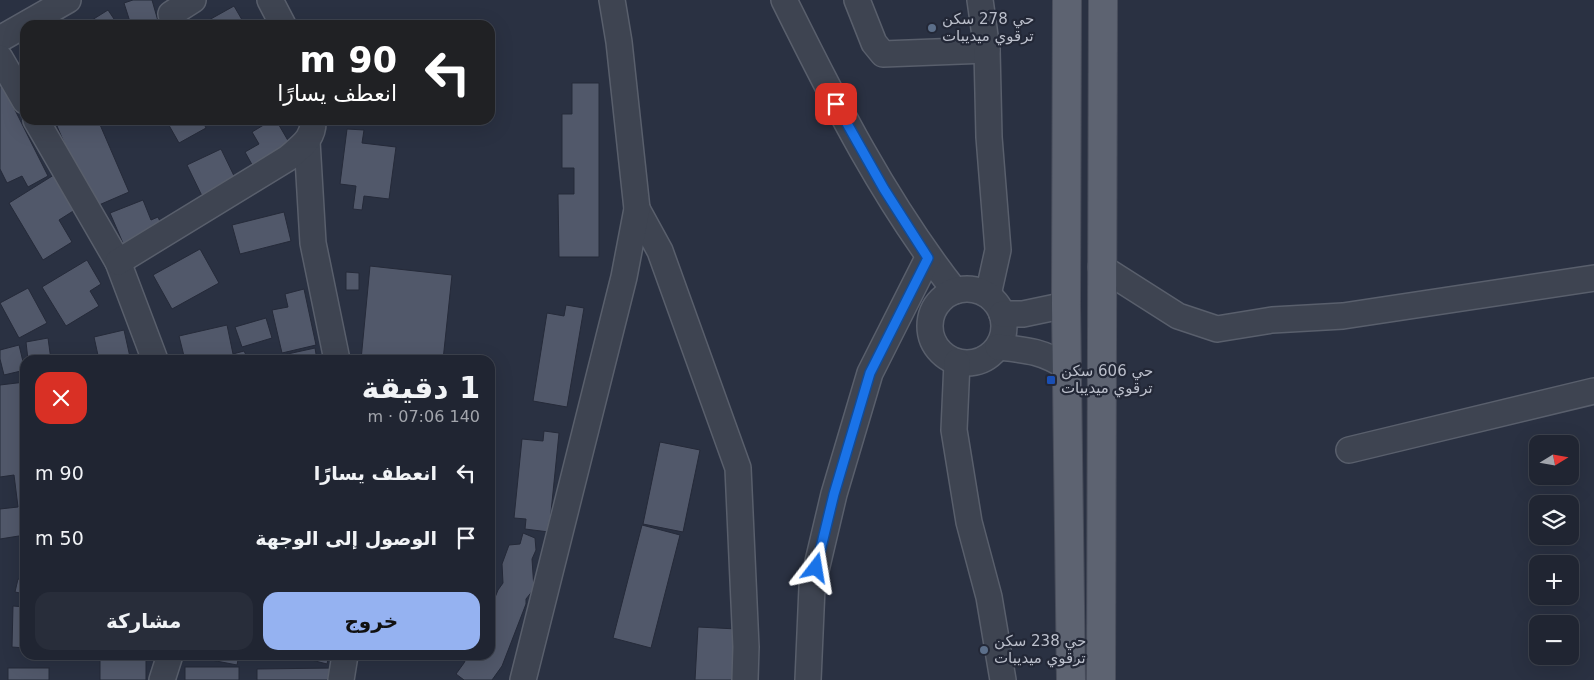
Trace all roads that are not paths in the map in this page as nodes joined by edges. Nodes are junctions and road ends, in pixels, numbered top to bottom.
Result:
1 (68, 0) edge
2 (193, 0) edge
3 (270, 0) edge
4 (612, 0) edge
5 (784, 0) edge
6 (857, 0) edge
7 (980, 0) edge
8 (1067, 0) edge
9 (1103, 0) edge
10 (171, 14) dead end
11 (33, 20) edge
12 (280, 20) edge
13 (20, 28) edge
14 (0, 39) edge
15 (987, 50) junction
16 (0, 58) edge
17 (20, 92) edge
18 (39, 125) edge
19 (310, 131) edge
20 (637, 209) junction
21 (928, 258) junction
22 (118, 262) junction
23 (1101, 267) junction
24 (1594, 278) edge
25 (954, 291) junction
26 (995, 304) junction
27 (1066, 304) junction
28 (998, 347) junction
29 (153, 355) edge
30 (336, 355) edge
31 (957, 362) junction
32 (1067, 367) junction
33 (1594, 391) edge
34 (1348, 450) dead end
35 (168, 660) edge
36 (344, 660) edge
37 (162, 680) edge
38 (341, 680) edge
39 (523, 680) edge
40 (745, 680) edge
41 (808, 680) edge
42 (1003, 680) edge
43 (1071, 680) edge
44 (1101, 680) edge

1 - 11 street
2 - 10 street
3 - 12 street
4 - 20 street
5 - 21 street
6 - 15 street
7 - 15 street
8 - 27 main road
9 - 23 main road
13 - 14 street
15 - 26 street
16 - 17 street
18 - 22 street
19 - 22 street
19 - 30 street
20 - 39 street
20 - 40 street
21 - 25 street
21 - 41 street
22 - 29 street
23 - 24 street
23 - 44 main road
25 - 26 street
25 - 31 street
26 - 27 street
26 - 28 street
27 - 32 main road
28 - 31 street
28 - 32 street
31 - 42 street
32 - 43 main road
33 - 34 street
35 - 37 street
36 - 38 street

